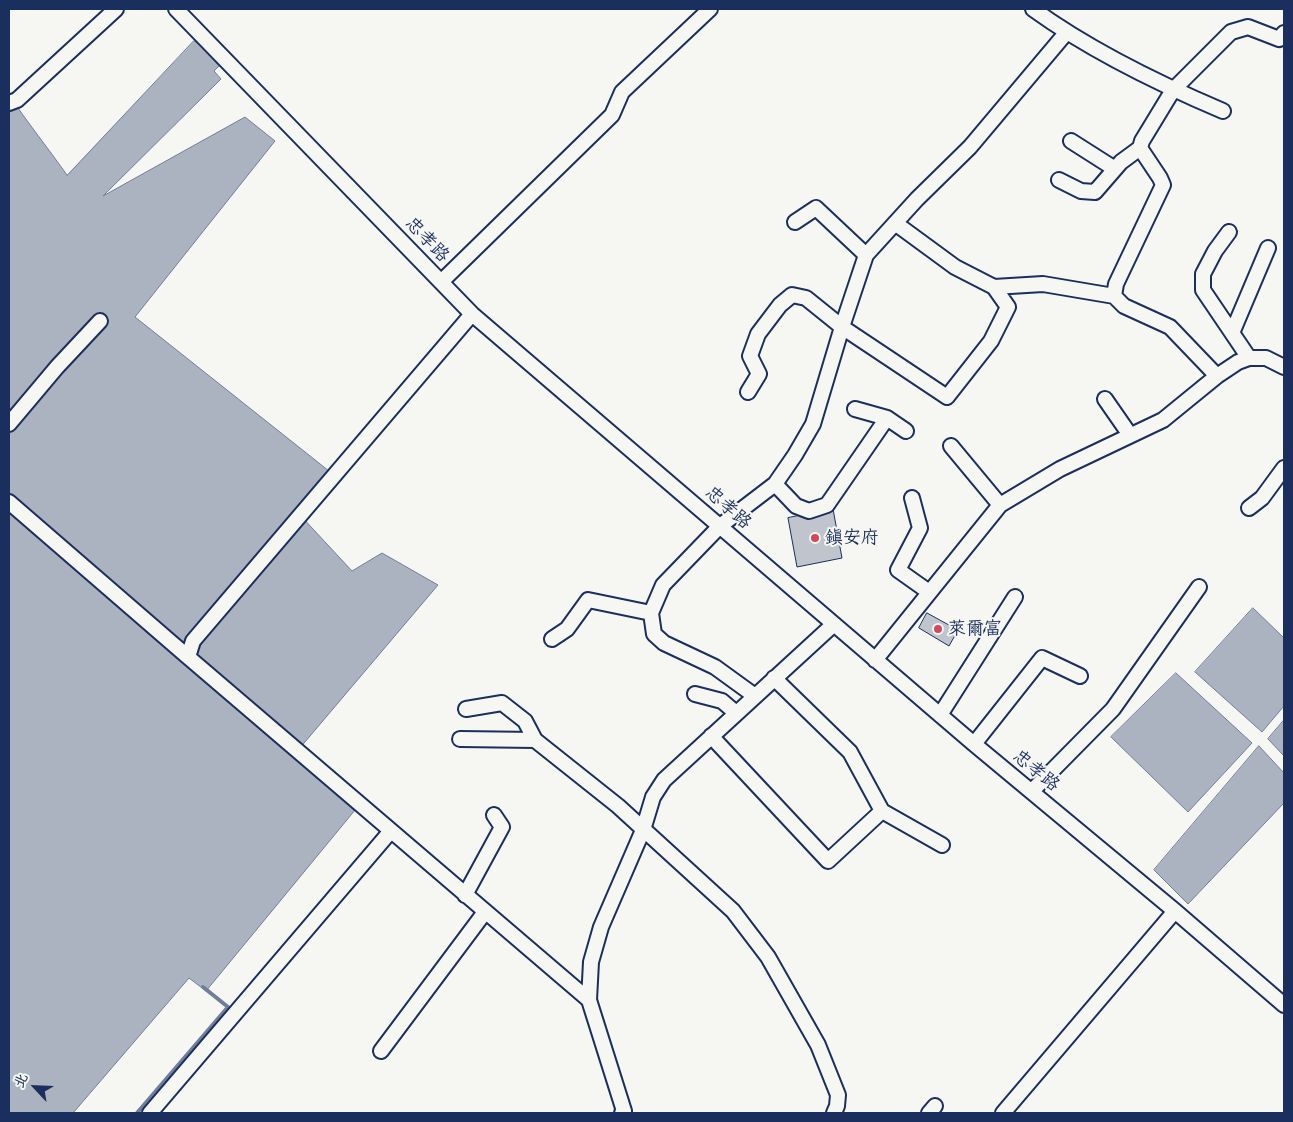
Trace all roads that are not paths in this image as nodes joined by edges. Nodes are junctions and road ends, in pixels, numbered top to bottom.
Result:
1 (116, 9) edge
2 (176, 9) edge
3 (710, 9) edge
4 (1033, 9) edge
5 (1066, 33) junction
6 (1284, 34) edge
7 (1173, 90) junction
8 (9, 103) edge
9 (1223, 111) dead end
10 (1071, 141) dead end
11 (1140, 148) junction
12 (1115, 169) junction
13 (1058, 180) dead end
14 (795, 222) dead end
15 (895, 222) junction
16 (1229, 232) dead end
17 (1268, 248) dead end
18 (866, 255) junction
19 (441, 282) junction
20 (994, 287) junction
21 (1114, 296) junction
22 (472, 314) junction
23 (100, 321) dead end
24 (842, 327) junction
25 (1232, 333) junction
26 (1249, 358) junction
27 (1284, 367) edge
28 (1217, 376) junction
29 (748, 392) dead end
30 (1105, 399) dead end
31 (855, 409) dead end
32 (887, 418) junction
33 (9, 424) edge
34 (906, 431) dead end
35 (1130, 436) junction
36 (951, 446) dead end
37 (1284, 468) edge
38 (775, 484) junction
39 (912, 498) dead end
40 (9, 502) edge
41 (1000, 505) junction
42 (1249, 508) dead end
43 (720, 526) junction
44 (1199, 587) dead end
45 (929, 592) junction
46 (1015, 597) dead end
47 (651, 613) junction
48 (834, 624) junction
49 (552, 639) dead end
50 (188, 657) junction
51 (875, 660) junction
52 (1080, 676) dead end
53 (774, 678) junction
54 (695, 694) dead end
55 (755, 696) junction
56 (466, 709) dead end
57 (736, 713) junction
58 (940, 715) junction
59 (711, 736) junction
60 (460, 739) dead end
61 (535, 740) junction
62 (974, 744) junction
63 (1032, 791) junction
64 (882, 811) junction
65 (494, 815) dead end
66 (643, 830) junction
67 (390, 832) junction
68 (942, 845) dead end
69 (465, 895) junction
70 (1175, 911) junction
71 (485, 912) junction
72 (588, 1000) junction
73 (1284, 1005) edge
74 (381, 1051) dead end
75 (150, 1113) edge
76 (624, 1113) edge
77 (834, 1113) edge
78 (1003, 1113) edge

1 - 8 street
2 - 19 street, 忠孝路
3 - 19 street
4 - 5 street
5 - 7 street
5 - 15 street
6 - 7 street
7 - 9 street
7 - 11 street
10 - 12 street
11 - 12 street
11 - 21 street
12 - 13 street
14 - 18 street
15 - 18 street
15 - 20 street
16 - 25 street
17 - 25 street
18 - 24 street
19 - 22 street, 忠孝路
20 - 21 street
20 - 24 street
21 - 28 street
22 - 43 street, 忠孝路
22 - 50 street
23 - 33 street
24 - 29 street
24 - 38 street
25 - 26 street
26 - 27 street
26 - 28 street
28 - 35 street
30 - 35 street
31 - 32 street
32 - 34 street
32 - 38 street
35 - 41 street
36 - 41 street
37 - 42 street
38 - 43 street
39 - 45 street
40 - 50 street
41 - 45 street
43 - 47 street
43 - 48 street, 忠孝路
44 - 63 street
45 - 51 street
46 - 58 street
47 - 49 street
47 - 55 street
48 - 51 street, 忠孝路
48 - 53 street
50 - 67 street
51 - 58 street, 忠孝路
52 - 62 street
53 - 55 street
53 - 64 street
54 - 57 street
55 - 57 street
56 - 61 street
57 - 59 street
58 - 62 street, 忠孝路
59 - 64 street
59 - 66 street
60 - 61 street
61 - 66 street
62 - 63 street, 忠孝路
63 - 70 street, 忠孝路
64 - 68 street
65 - 69 street
66 - 72 street
66 - 77 street
67 - 69 street
67 - 75 street
69 - 71 street
70 - 73 street, 忠孝路
70 - 78 street
71 - 72 street
71 - 74 street
72 - 76 street

